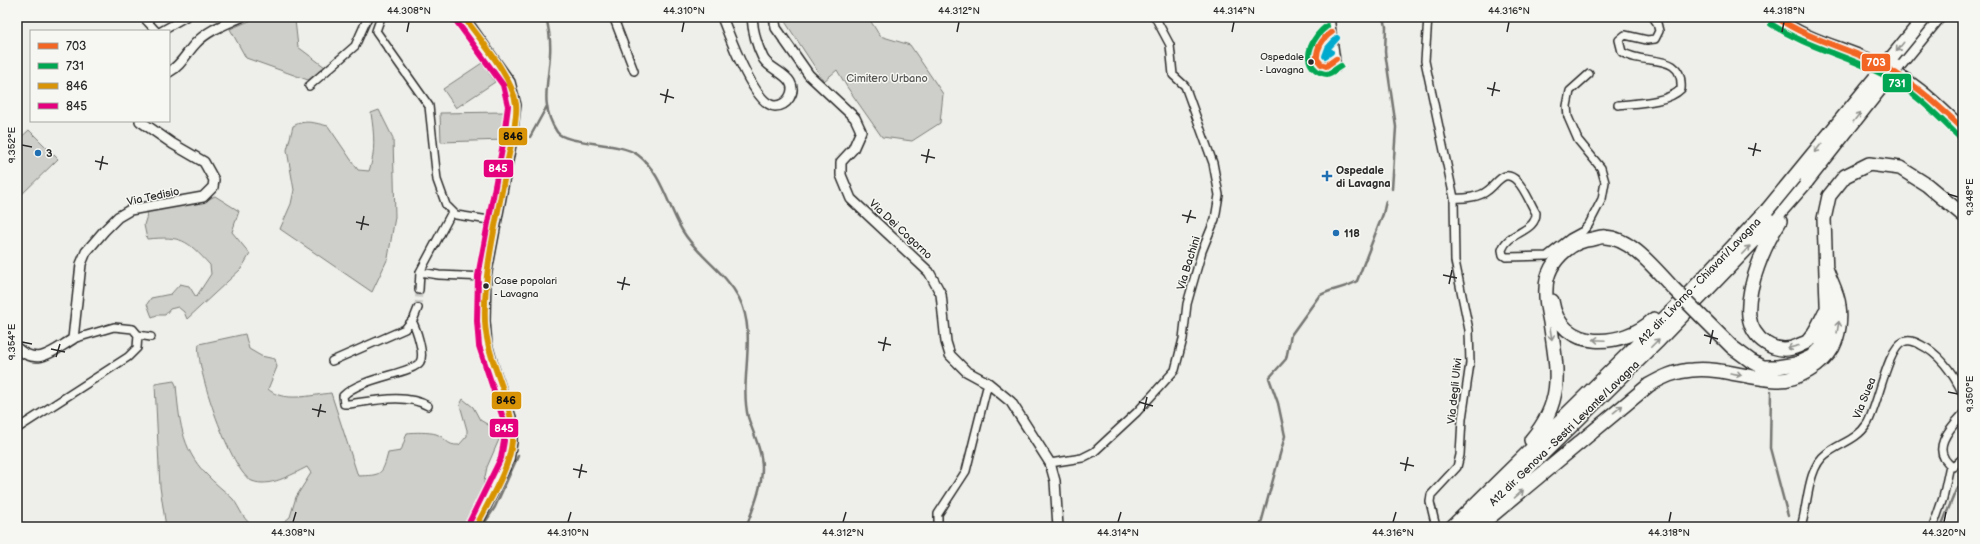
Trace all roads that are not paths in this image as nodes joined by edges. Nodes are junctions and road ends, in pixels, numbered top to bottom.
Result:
1 (143, 17) edge
2 (186, 17) edge
3 (241, 17) edge
4 (368, 17) edge
5 (381, 17) edge
6 (464, 17) edge
7 (722, 17) edge
8 (752, 17) edge
9 (774, 17) edge
10 (1155, 17) edge
11 (1330, 17) edge
12 (1428, 17) edge
13 (1653, 17) edge
14 (1776, 17) edge
15 (1925, 17) edge
16 (1938, 17) edge
17 (614, 19) dead end
18 (155, 30) edge
19 (163, 30) edge
20 (1332, 32) junction
21 (1336, 59) junction
22 (1337, 68) dead end
23 (170, 71) edge
24 (634, 71) dead end
25 (1589, 74) dead end
26 (309, 86) dead end
27 (1618, 105) dead end
28 (141, 122) edge
29 (1963, 129) edge
30 (1805, 184) junction
31 (1454, 198) junction
32 (452, 212) junction
33 (1963, 214) edge
34 (496, 221) junction
35 (1750, 229) junction
36 (1569, 248) junction
37 (1826, 268) junction
38 (420, 272) junction
39 (486, 278) junction
40 (419, 290) tunnel mouth
41 (418, 308) tunnel mouth
42 (1826, 310) junction
43 (412, 321) junction
44 (138, 335) junction
45 (151, 337) dead end
46 (73, 339) junction
47 (17, 348) edge
48 (332, 361) dead end
49 (988, 383) junction
50 (1963, 394) edge
51 (428, 406) dead end
52 (1963, 414) edge
53 (18, 428) dead end
54 (1963, 458) edge
55 (1050, 463) junction
56 (1950, 465) junction
57 (1485, 495) junction
58 (476, 527) edge
59 (938, 527) edge
60 (1058, 527) edge
61 (1436, 527) edge
62 (1453, 527) edge
63 (1468, 527) edge
64 (1478, 527) edge
65 (1801, 527) edge
66 (1933, 527) edge

1 - 18 street
2 - 19 street
3 - 23 street
4 - 26 street
5 - 32 street
6 - 34 street
7 - 8 street
9 - 49 street, Via Dei Cogorno
10 - 55 street, Via Bachini
11 - 20 street
12 - 31 street, Via degli Ulivi
13 - 27 street
14 - 29 main road
15 -> 35 highway, A12 dir. Livorno - Chiavari/Lavagna, bridge
30 -> 16 highway, bridge
17 - 24 street
20 - 21 street
20 - 21 street
21 - 22 street
25 - 31 street
28 - 46 street, Via Tedisio
42 -> 30 highway
63 -> 30 highway, A12 dir. Genova - Sestri Levante/Lavagna
31 - 61 street, Via degli Ulivi
32 - 34 street
32 - 38 street
33 - 37 highway
34 - 39 street
35 -> 36 highway
35 - 57 highway, A12 dir. Livorno - Chiavari/Lavagna
36 - 42 highway, bridge
36 -> 57 highway
37 - 42 highway
64 -> 37 highway
38 - 39 street
38 - 40 street
39 - 58 street
41 - 43 street
43 - 48 street
43 - 51 street
44 - 45 street
44 - 46 street
44 - 53 street
46 - 47 street
49 - 55 street, Via Dei Cogorno
49 - 59 street
50 - 65 street, Via Suea
52 - 56 street
54 - 56 street
55 - 60 street, Via Dei Cogorno
56 - 66 street
57 - 62 highway, A12 dir. Livorno - Chiavari/Lavagna

